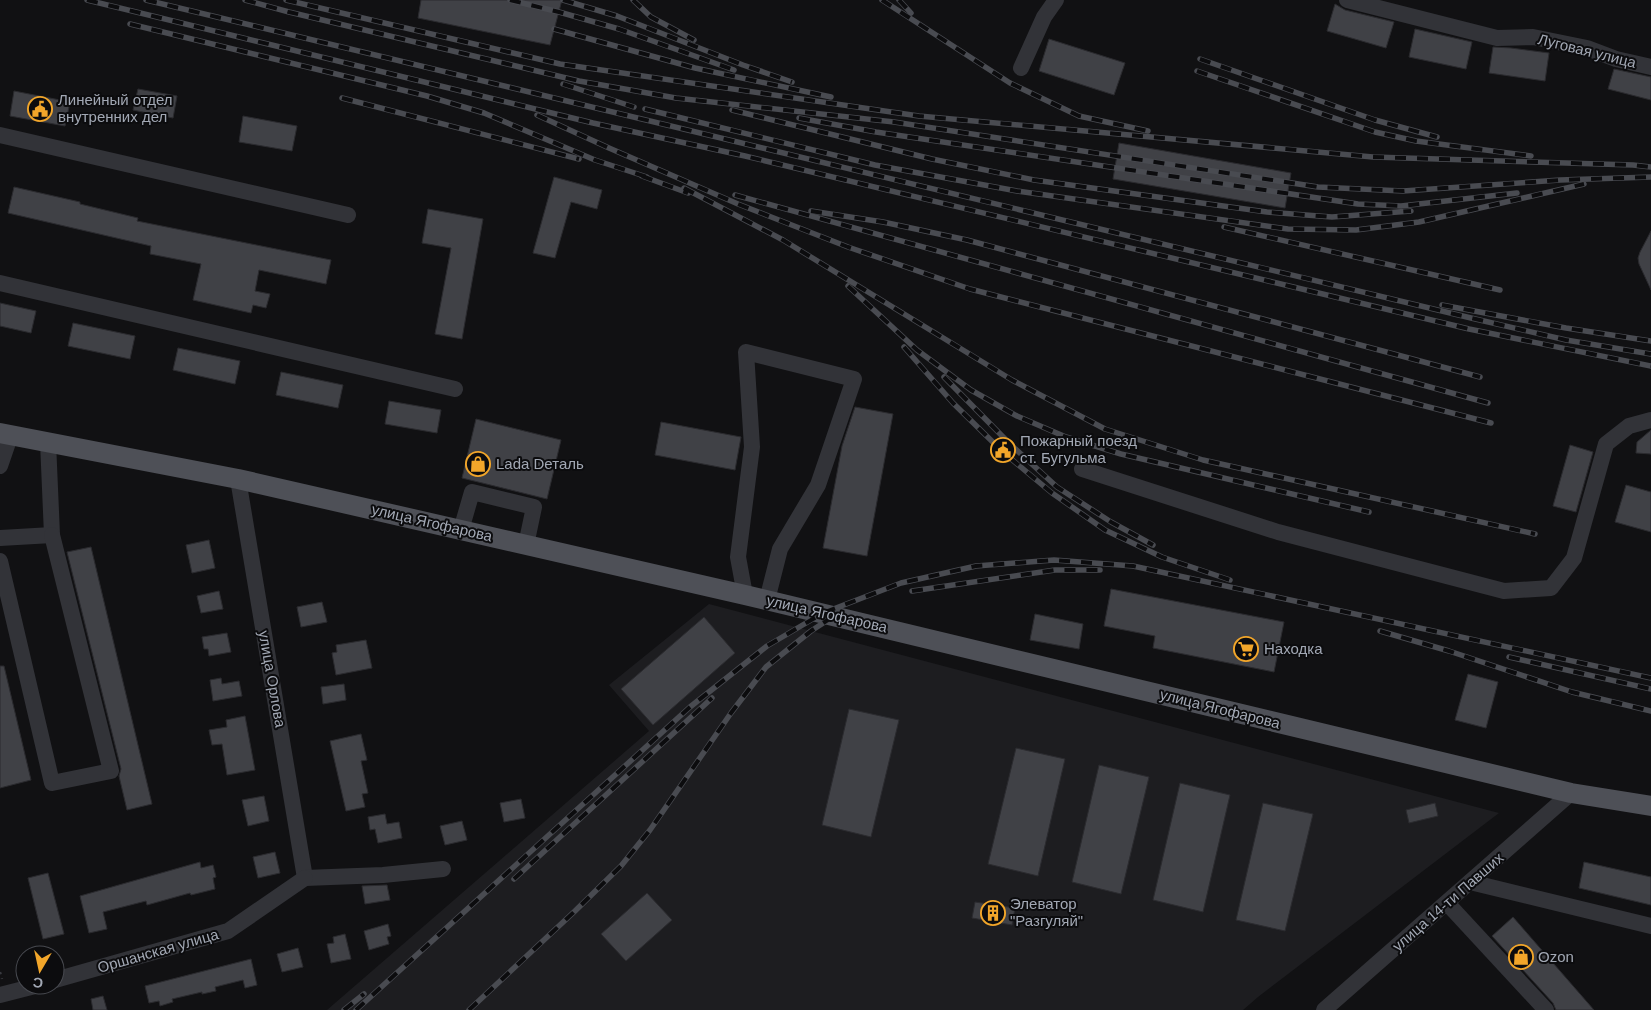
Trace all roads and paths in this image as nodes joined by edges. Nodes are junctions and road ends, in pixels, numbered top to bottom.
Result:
1 (1056, 0) edge
2 (1347, 0) edge
3 (1651, 66) edge
4 (1022, 68) dead end
5 (0, 135) edge
6 (348, 215) dead end
7 (0, 283) edge
8 (455, 389) dead end
9 (1651, 420) edge
10 (6, 433) edge
11 (48, 442) junction
12 (0, 466) edge
13 (1082, 469) dead end
14 (238, 479) junction
15 (461, 530) junction
16 (52, 535) junction
17 (0, 538) edge
18 (526, 545) junction
19 (0, 562) edge
20 (745, 595) junction
21 (768, 600) junction
22 (1570, 793) junction
23 (1651, 806) edge
24 (443, 869) dead end
25 (305, 878) junction
26 (1470, 882) junction
27 (1447, 903) junction
28 (1651, 926) edge
29 (65, 977) edge
30 (15, 991) edge
31 (0, 995) edge
32 (1332, 1008) edge
33 (1546, 1010) edge

1 - 4 street
2 - 3 street, Луговая улица
5 - 6 street
7 - 8 street
9 - 13 street
10 - 11 main road, улица Ягофарова
10 - 12 street
11 - 14 main road, улица Ягофарова
11 - 16 street
14 - 15 main road, улица Ягофарова
14 - 25 street, улица Орлова
15 - 18 main road, улица Ягофарова
15 - 18 street
16 - 17 street
16 - 19 street
18 - 20 main road, улица Ягофарова
20 - 21 main road, улица Ягофарова
20 - 21 street
21 - 22 main road, улица Ягофарова
22 - 23 main road, улица Ягофарова
22 - 26 street, улица 14-ти Павших
24 - 25 street
25 - 29 street, Оршанская улица
26 - 27 street, улица 14-ти Павших
26 - 28 street
27 - 32 street, улица 14-ти Павших
27 - 33 street
30 - 31 street

